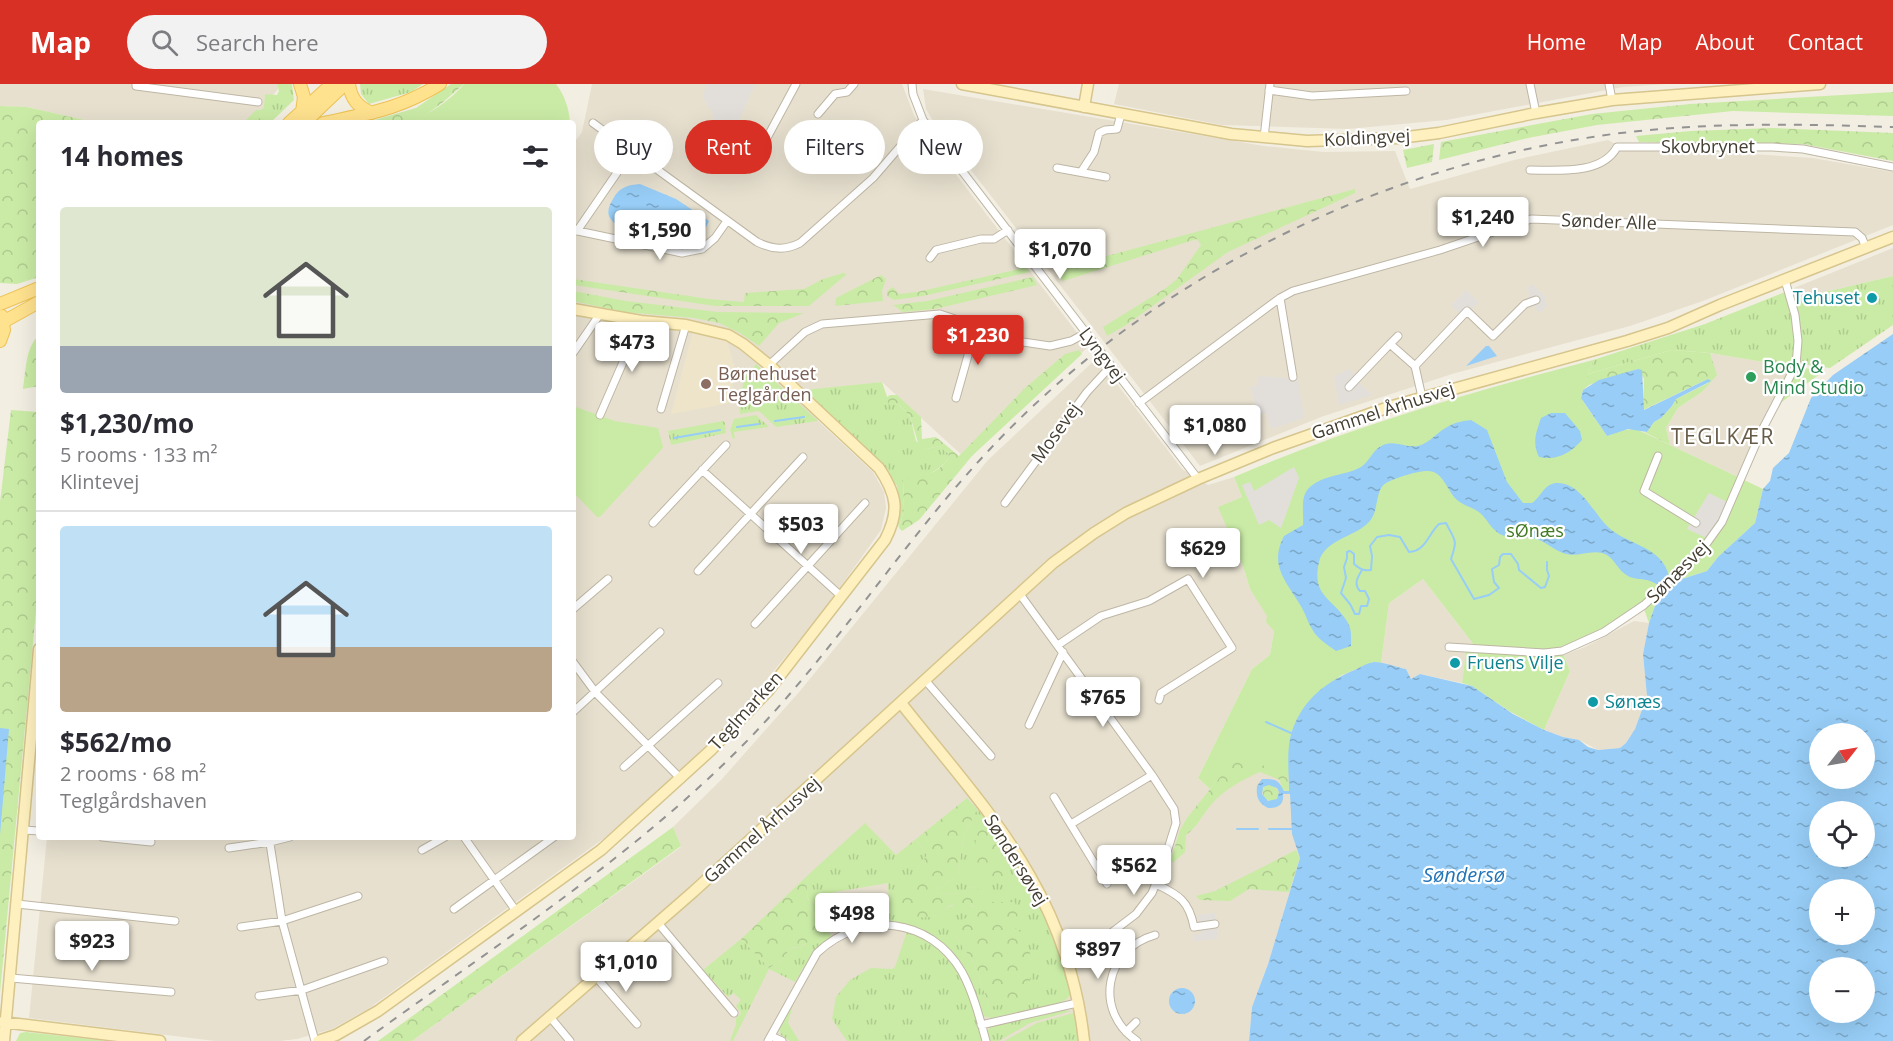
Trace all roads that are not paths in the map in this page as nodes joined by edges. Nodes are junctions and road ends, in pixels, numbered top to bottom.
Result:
1 (136, 84) edge
2 (300, 84) edge
3 (332, 84) edge
4 (347, 84) edge
5 (440, 84) edge
6 (796, 84) edge
7 (854, 84) edge
8 (912, 84) edge
9 (962, 84) edge
10 (1088, 84) edge
11 (1530, 84) edge
12 (1609, 84) edge
13 (1820, 84) edge
14 (1788, 85) edge
15 (1270, 87) edge
16 (1728, 87) edge
17 (1406, 91) dead end
18 (1612, 100) junction
19 (258, 102) dead end
20 (1084, 107) junction
21 (372, 113) junction
22 (1536, 113) junction
23 (818, 114) dead end
24 (1121, 114) junction
25 (303, 117) edge
26 (342, 120) edge
27 (923, 120) edge
28 (772, 128) edge
29 (1264, 138) junction
30 (897, 150) edge
31 (1893, 167) edge
32 (1057, 168) dead end
33 (1530, 170) dead end
34 (1081, 172) junction
35 (615, 174) edge
36 (663, 174) edge
37 (965, 174) edge
38 (1106, 177) dead end
39 (727, 221) junction
40 (576, 229) edge
41 (576, 230) edge
42 (1008, 230) junction
43 (1893, 237) edge
44 (1866, 248) junction
45 (930, 258) dead end
46 (1785, 280) junction
47 (36, 289) edge
48 (1280, 298) junction
49 (1536, 300) dead end
50 (36, 303) edge
51 (0, 304) edge
52 (576, 310) edge
53 (600, 314) junction
54 (2, 317) edge
55 (641, 321) junction
56 (686, 325) junction
57 (976, 327) junction
58 (1086, 333) junction
59 (1398, 336) dead end
60 (0, 341) edge
61 (1390, 344) junction
62 (576, 349) edge
63 (769, 365) junction
64 (1111, 366) junction
65 (1415, 366) junction
66 (1293, 377) dead end
67 (1349, 387) dead end
68 (1422, 397) junction
69 (956, 398) dead end
70 (1139, 403) junction
71 (661, 409) dead end
72 (600, 415) dead end
73 (726, 445) dead end
74 (1658, 456) dead end
75 (804, 457) dead end
76 (702, 470) junction
77 (1198, 479) junction
78 (865, 503) dead end
79 (1005, 503) dead end
80 (751, 514) junction
81 (1696, 523) dead end
82 (653, 524) dead end
83 (808, 566) junction
84 (698, 571) dead end
85 (608, 579) dead end
86 (1019, 594) junction
87 (841, 596) junction
88 (576, 606) edge
89 (755, 624) dead end
90 (660, 632) dead end
91 (1449, 647) dead end
92 (1061, 649) junction
93 (576, 666) edge
94 (925, 680) junction
95 (718, 683) dead end
96 (596, 693) junction
97 (1159, 700) dead end
98 (901, 703) junction
99 (576, 710) edge
100 (36, 717) edge
101 (1029, 725) dead end
102 (649, 746) junction
103 (34, 755) edge
104 (991, 756) dead end
105 (624, 766) dead end
106 (1152, 775) junction
107 (681, 779) junction
108 (1054, 797) dead end
109 (1071, 824) junction
110 (23, 830) junction
111 (36, 831) edge
112 (131, 840) edge
113 (269, 840) edge
114 (440, 840) edge
115 (466, 840) edge
116 (550, 840) edge
117 (151, 842) dead end
118 (229, 848) dead end
119 (422, 850) dead end
120 (495, 881) junction
121 (1107, 884) dead end
122 (1156, 884) junction
123 (358, 896) dead end
124 (17, 904) junction
125 (454, 909) dead end
126 (516, 911) junction
127 (175, 921) dead end
128 (282, 921) junction
129 (658, 923) junction
130 (1215, 924) dead end
131 (242, 927) dead end
132 (1115, 931) junction
133 (1155, 935) dead end
134 (1129, 948) junction
135 (384, 961) dead end
136 (1068, 965) junction
137 (596, 977) junction
138 (11, 978) junction
139 (302, 990) junction
140 (171, 992) dead end
141 (259, 996) dead end
142 (1077, 1003) junction
143 (734, 1013) dead end
144 (550, 1017) junction
145 (3, 1022) edge
146 (1136, 1022) dead end
147 (637, 1024) dead end
148 (981, 1025) junction
149 (1126, 1032) junction
150 (770, 1038) edge
151 (4, 1041) edge
152 (160, 1041) edge
153 (317, 1041) edge
154 (522, 1041) edge
155 (570, 1041) edge
156 (782, 1041) edge
157 (986, 1041) edge
158 (1084, 1041) edge
159 (1137, 1041) edge

1 - 19 street
2 - 25 main road
3 - 25 main road
4 - 21 main road
4 - 25 main road
5 - 21 main road
6 - 28 street
7 - 23 street
8 - 27 street, Lyngvej
9 - 20 street, Koldingvej
10 - 20 street
11 - 22 street
12 - 18 street
13 - 14 street, Koldingvej
14 - 16 street, Koldingvej
15 - 17 street
15 - 29 street
16 - 18 street, Koldingvej
18 - 22 street, Koldingvej
20 - 24 street, Koldingvej
21 - 26 main road
22 - 29 street, Koldingvej
24 - 29 street, Koldingvej
24 - 34 street
30 - 39 street
31 - 33 street, Skovbrynet
32 - 34 street
34 - 38 street
35 - 40 street
36 - 39 street
37 - 42 street, Lyngvej
39 - 41 street
42 - 45 street
42 - 58 street, Lyngvej
43 - 44 street, Gammel Århusvej
44 - 46 street, Gammel Århusvej
44 - 48 street, Sønder Alle
46 - 68 street, Gammel Århusvej
46 - 91 street, Sønæsvej
47 - 51 main road
48 - 66 street
48 - 70 street, Sønder Alle
49 - 65 street
50 - 54 main road
52 - 53 street, Teglmarken
53 - 55 street, Teglmarken
53 - 62 street
54 - 60 main road
55 - 56 street, Teglmarken
55 - 72 street
56 - 63 street, Teglmarken
56 - 71 street
57 - 58 street
57 - 63 street
57 - 69 street
58 - 64 street, Lyngvej
59 - 61 street
61 - 65 street
61 - 67 street
63 - 87 street, Teglmarken
64 - 70 street, Lyngvej
64 - 79 street, Mosevej
65 - 68 street
68 - 77 street, Gammel Århusvej
70 - 77 street, Lyngvej
73 - 76 street
74 - 81 street
75 - 80 street
76 - 80 street
76 - 82 street
77 - 86 street, Gammel Århusvej
78 - 83 street
80 - 83 street
80 - 84 street
83 - 87 street
83 - 89 street
85 - 88 street
86 - 92 street
86 - 94 street, Gammel Århusvej
87 - 107 street, Teglmarken
90 - 96 street
92 - 97 street
92 - 101 street
92 - 106 street
93 - 96 street
94 - 98 street, Gammel Århusvej
94 - 104 street
95 - 102 street
96 - 99 street
96 - 102 street
98 - 129 street, Gammel Århusvej
98 - 136 street, Søndersøvej
100 - 103 street
102 - 105 street
102 - 107 street
103 - 110 street
106 - 109 street
106 - 122 street
107 - 126 street, Teglmarken
108 - 109 street
109 - 121 street
110 - 111 street
110 - 124 street
112 - 117 street
113 - 118 street
113 - 128 street
114 - 119 street
115 - 120 street
116 - 120 street
120 - 125 street
120 - 126 street
122 - 130 street
122 - 132 street
123 - 128 street
124 - 127 street
124 - 138 street
126 - 153 street, Teglmarken
128 - 131 street
128 - 139 street
129 - 137 street, Gammel Århusvej
129 - 143 street
132 - 134 street
132 - 136 street
133 - 134 street
134 - 149 street
135 - 139 street
136 - 142 street, Søndersøvej
137 - 144 street, Gammel Århusvej
137 - 147 street
138 - 140 street
138 - 145 street
139 - 141 street
139 - 153 street
142 - 148 street
142 - 158 street, Søndersøvej
144 - 154 street, Gammel Århusvej
144 - 155 street
145 - 151 street
145 - 152 street
146 - 149 street
148 - 150 street
148 - 157 street
149 - 159 street
150 - 156 street

